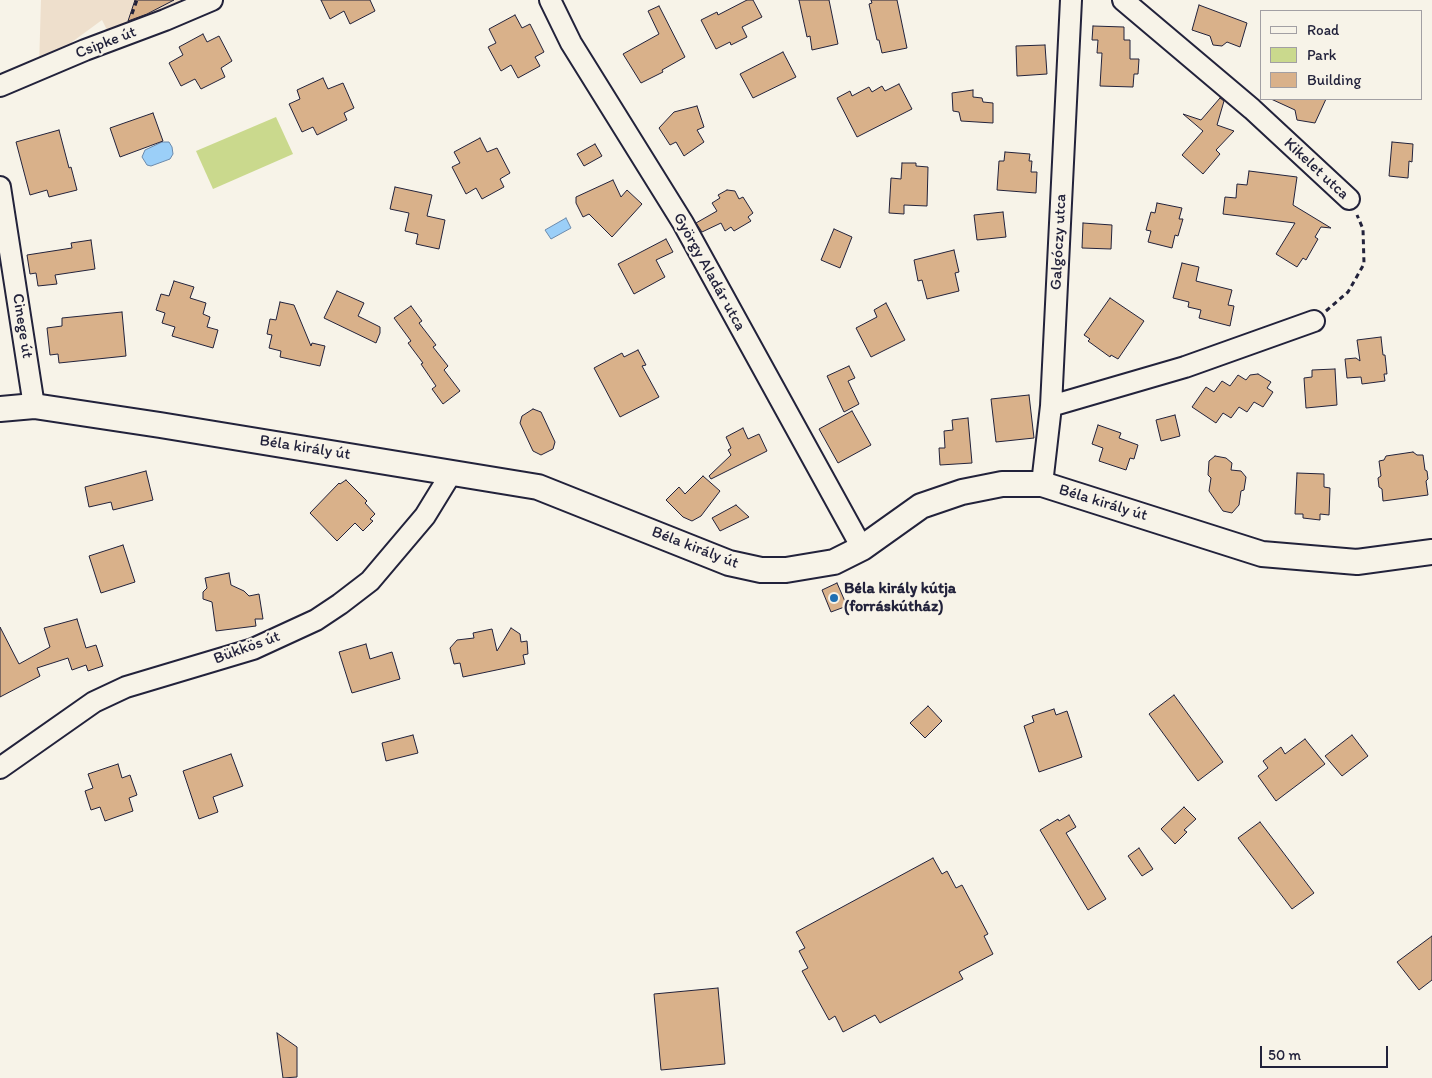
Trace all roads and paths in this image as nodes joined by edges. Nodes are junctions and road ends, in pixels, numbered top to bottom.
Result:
1 (137, 0) edge
2 (212, 0) edge
3 (550, 0) edge
4 (1071, 0) edge
5 (1123, 0) edge
6 (131, 18) dead end
7 (0, 86) edge
8 (0, 187) edge
9 (1350, 199) joint
10 (1314, 321) joint
11 (34, 406) junction
12 (1052, 406) junction
13 (0, 410) edge
14 (452, 472) junction
15 (1042, 484) junction
16 (862, 548) junction
17 (1432, 552) edge
18 (0, 768) edge

1 - 6 path
2 - 7 street, Csipke út
3 - 16 street, György Aladár utca
4 - 12 street, Galgóczy utca
5 - 9 street, Kikelet utca
8 - 11 street, Cinege út
9 - 10 path, Kikelet utca
10 - 12 street
11 - 13 street, Béla király út
11 - 14 street, Béla király út
12 - 15 street, Galgóczy utca
14 - 16 street, Béla király út
14 - 18 street, Bükkös út
15 - 16 street, Béla király út
15 - 17 street, Béla király út

